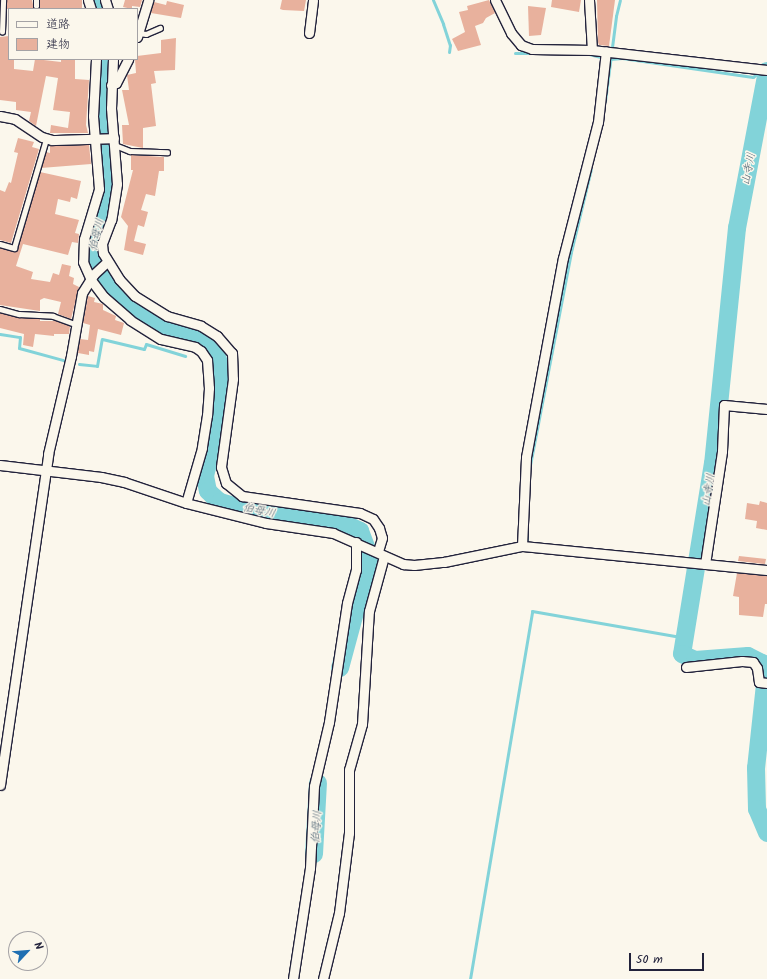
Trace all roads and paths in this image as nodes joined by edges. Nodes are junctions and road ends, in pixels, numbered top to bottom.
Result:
1 (3, 0) edge
2 (36, 0) edge
3 (148, 0) edge
4 (313, 0) edge
5 (495, 0) edge
6 (589, 0) edge
7 (36, 6) dead end
8 (160, 28) dead end
9 (2, 32) dead end
10 (309, 33) dead end
11 (138, 35) edge
12 (592, 50) junction
13 (606, 51) junction
14 (96, 60) edge
15 (113, 60) edge
16 (128, 60) edge
17 (767, 70) edge
18 (111, 85) junction
19 (0, 116) edge
20 (46, 138) junction
21 (96, 140) junction
22 (114, 141) junction
23 (167, 152) dead end
24 (0, 244) edge
25 (105, 264) junction
26 (93, 277) junction
27 (0, 309) edge
28 (75, 324) junction
29 (767, 408) edge
30 (0, 465) edge
31 (44, 471) junction
32 (186, 503) junction
33 (356, 542) junction
34 (522, 546) junction
35 (381, 554) junction
36 (705, 564) junction
37 (767, 570) edge
38 (686, 667) dead end
39 (767, 683) edge
40 (0, 785) edge
41 (293, 979) edge
42 (323, 979) edge

1 - 9 lane
2 - 7 lane
3 - 11 street
4 - 10 street
5 - 12 street
6 - 12 street
8 - 11 lane
12 - 13 street
13 - 17 street
13 - 34 street
14 - 21 street
15 - 18 street
16 - 18 street
18 - 22 street
19 - 20 street
20 - 21 street
20 - 24 lane
21 - 22 street
21 - 26 street
22 - 23 lane
22 - 25 street
25 - 26 street
25 - 35 street
26 - 28 street
26 - 32 street
27 - 28 lane
28 - 31 street
29 - 36 street
30 - 31 street
31 - 32 street
31 - 40 street
32 - 33 street
33 - 35 street
33 - 41 street
34 - 35 street
34 - 36 street
35 - 42 street
36 - 37 street
38 - 39 street

